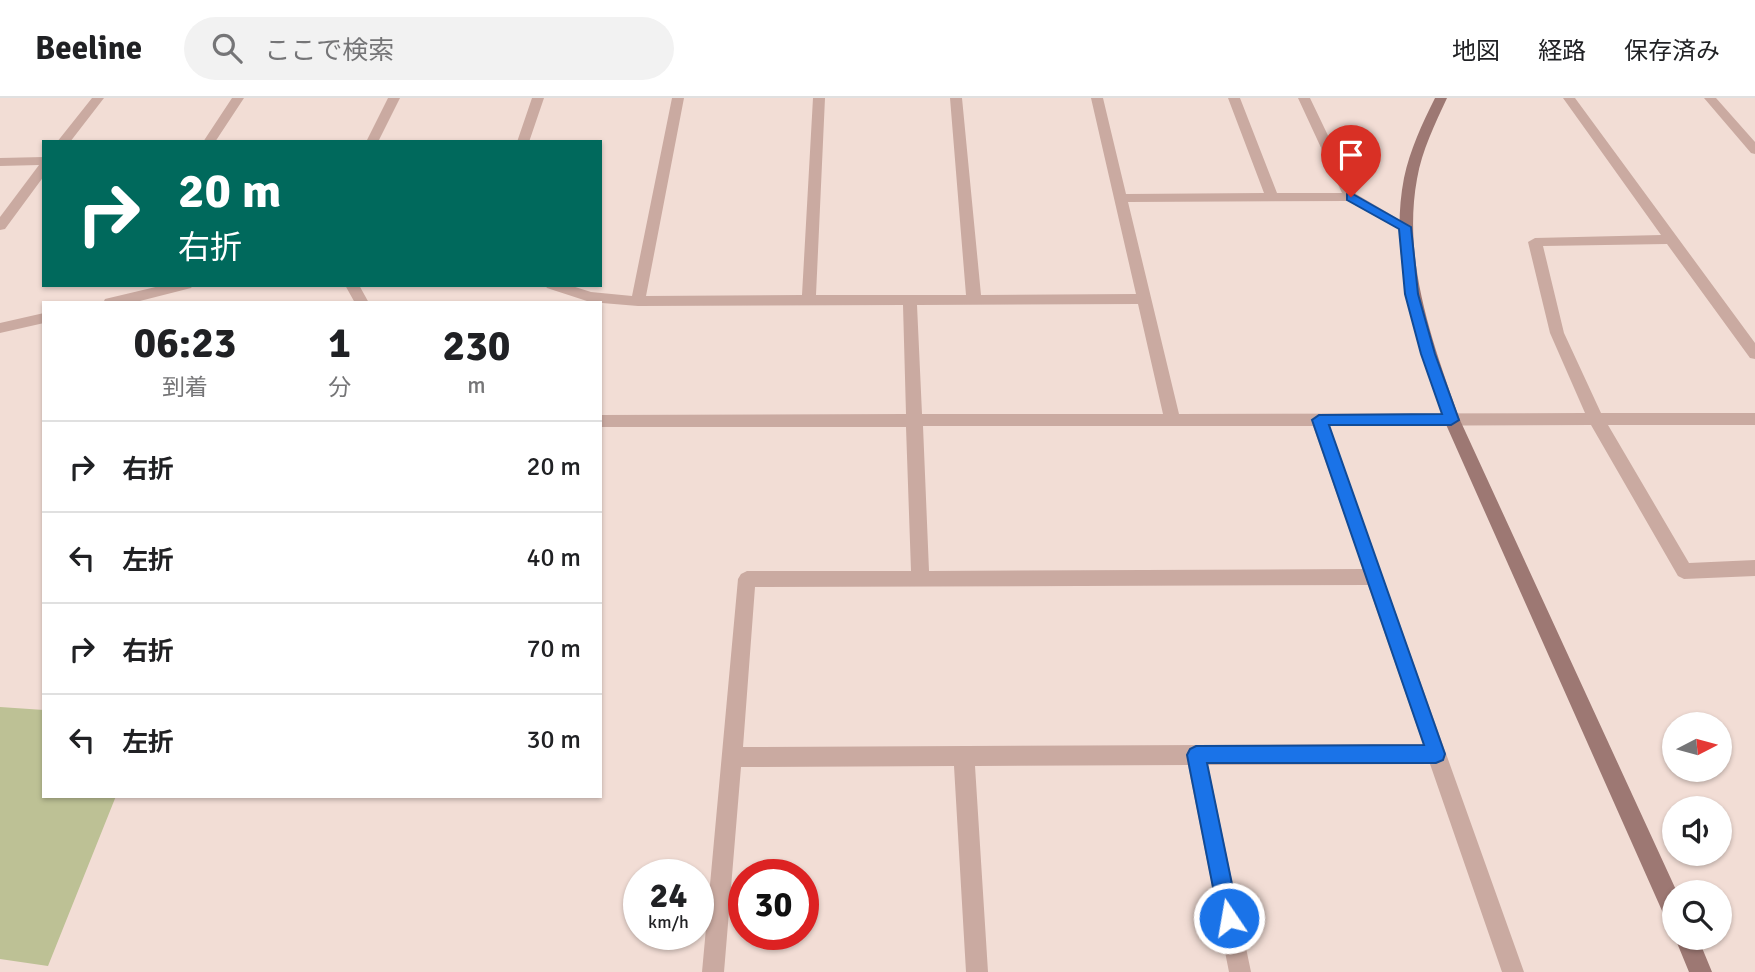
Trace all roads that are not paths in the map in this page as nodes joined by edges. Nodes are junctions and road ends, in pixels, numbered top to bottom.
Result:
1 (98, 98) edge
2 (238, 98) edge
3 (394, 98) edge
4 (538, 98) edge
5 (678, 98) edge
6 (819, 98) edge
7 (956, 98) edge
8 (1097, 98) edge
9 (1234, 98) edge
10 (1304, 98) edge
11 (1441, 98) edge
12 (1569, 98) edge
13 (1710, 98) edge
14 (65, 140) edge
15 (210, 140) edge
16 (373, 140) edge
17 (524, 140) edge
18 (1755, 150) edge
19 (0, 162) edge
20 (42, 164) edge
21 (42, 167) edge
22 (1272, 197) junction
23 (1351, 197) junction
24 (1120, 198) junction
25 (0, 226) edge
26 (1405, 227) junction
27 (1672, 239) junction
28 (168, 287) edge
29 (558, 287) edge
30 (151, 289) edge
31 (974, 299) junction
32 (1144, 299) junction
33 (809, 300) junction
34 (910, 300) junction
35 (116, 301) edge
36 (638, 301) junction
37 (42, 318) edge
38 (0, 328) edge
39 (1755, 354) edge
40 (1596, 419) junction
41 (1755, 419) edge
42 (1319, 420) junction
43 (1451, 420) junction
44 (602, 421) edge
45 (1173, 421) junction
46 (915, 422) junction
47 (1755, 568) edge
48 (1374, 577) junction
49 (920, 578) junction
50 (1436, 754) junction
51 (1196, 755) junction
52 (964, 756) junction
53 (732, 757) junction
54 (1662, 885) edge
55 (1691, 950) edge
56 (713, 972) edge
57 (977, 972) edge
58 (1240, 972) edge
59 (1513, 972) edge
60 (1701, 972) edge

1 - 14 street
2 - 15 street
3 - 16 street
4 - 17 street
5 - 36 street
6 - 33 street
7 - 31 street
8 - 24 street
9 - 22 street
10 - 23 street
11 - 26 street
12 - 27 street
13 - 18 street
19 - 20 street
21 - 25 street
22 - 23 street
22 - 24 street
23 - 26 street
24 - 32 street
26 - 43 street
27 - 39 street
27 - 40 street
28 - 30 street
29 - 36 street
30 - 35 street
31 - 32 street
31 - 34 street
32 - 45 street
33 - 34 street
33 - 36 street
34 - 46 street
37 - 38 street
40 - 41 street
40 - 43 street
40 - 47 street
42 - 43 street
42 - 45 street
42 - 48 street
43 - 54 street
44 - 46 street
45 - 46 street
46 - 49 street
48 - 49 street
48 - 50 street
49 - 53 street
50 - 51 street
50 - 59 street
51 - 52 street
51 - 58 street
52 - 53 street
52 - 57 street
53 - 56 street
55 - 60 street

